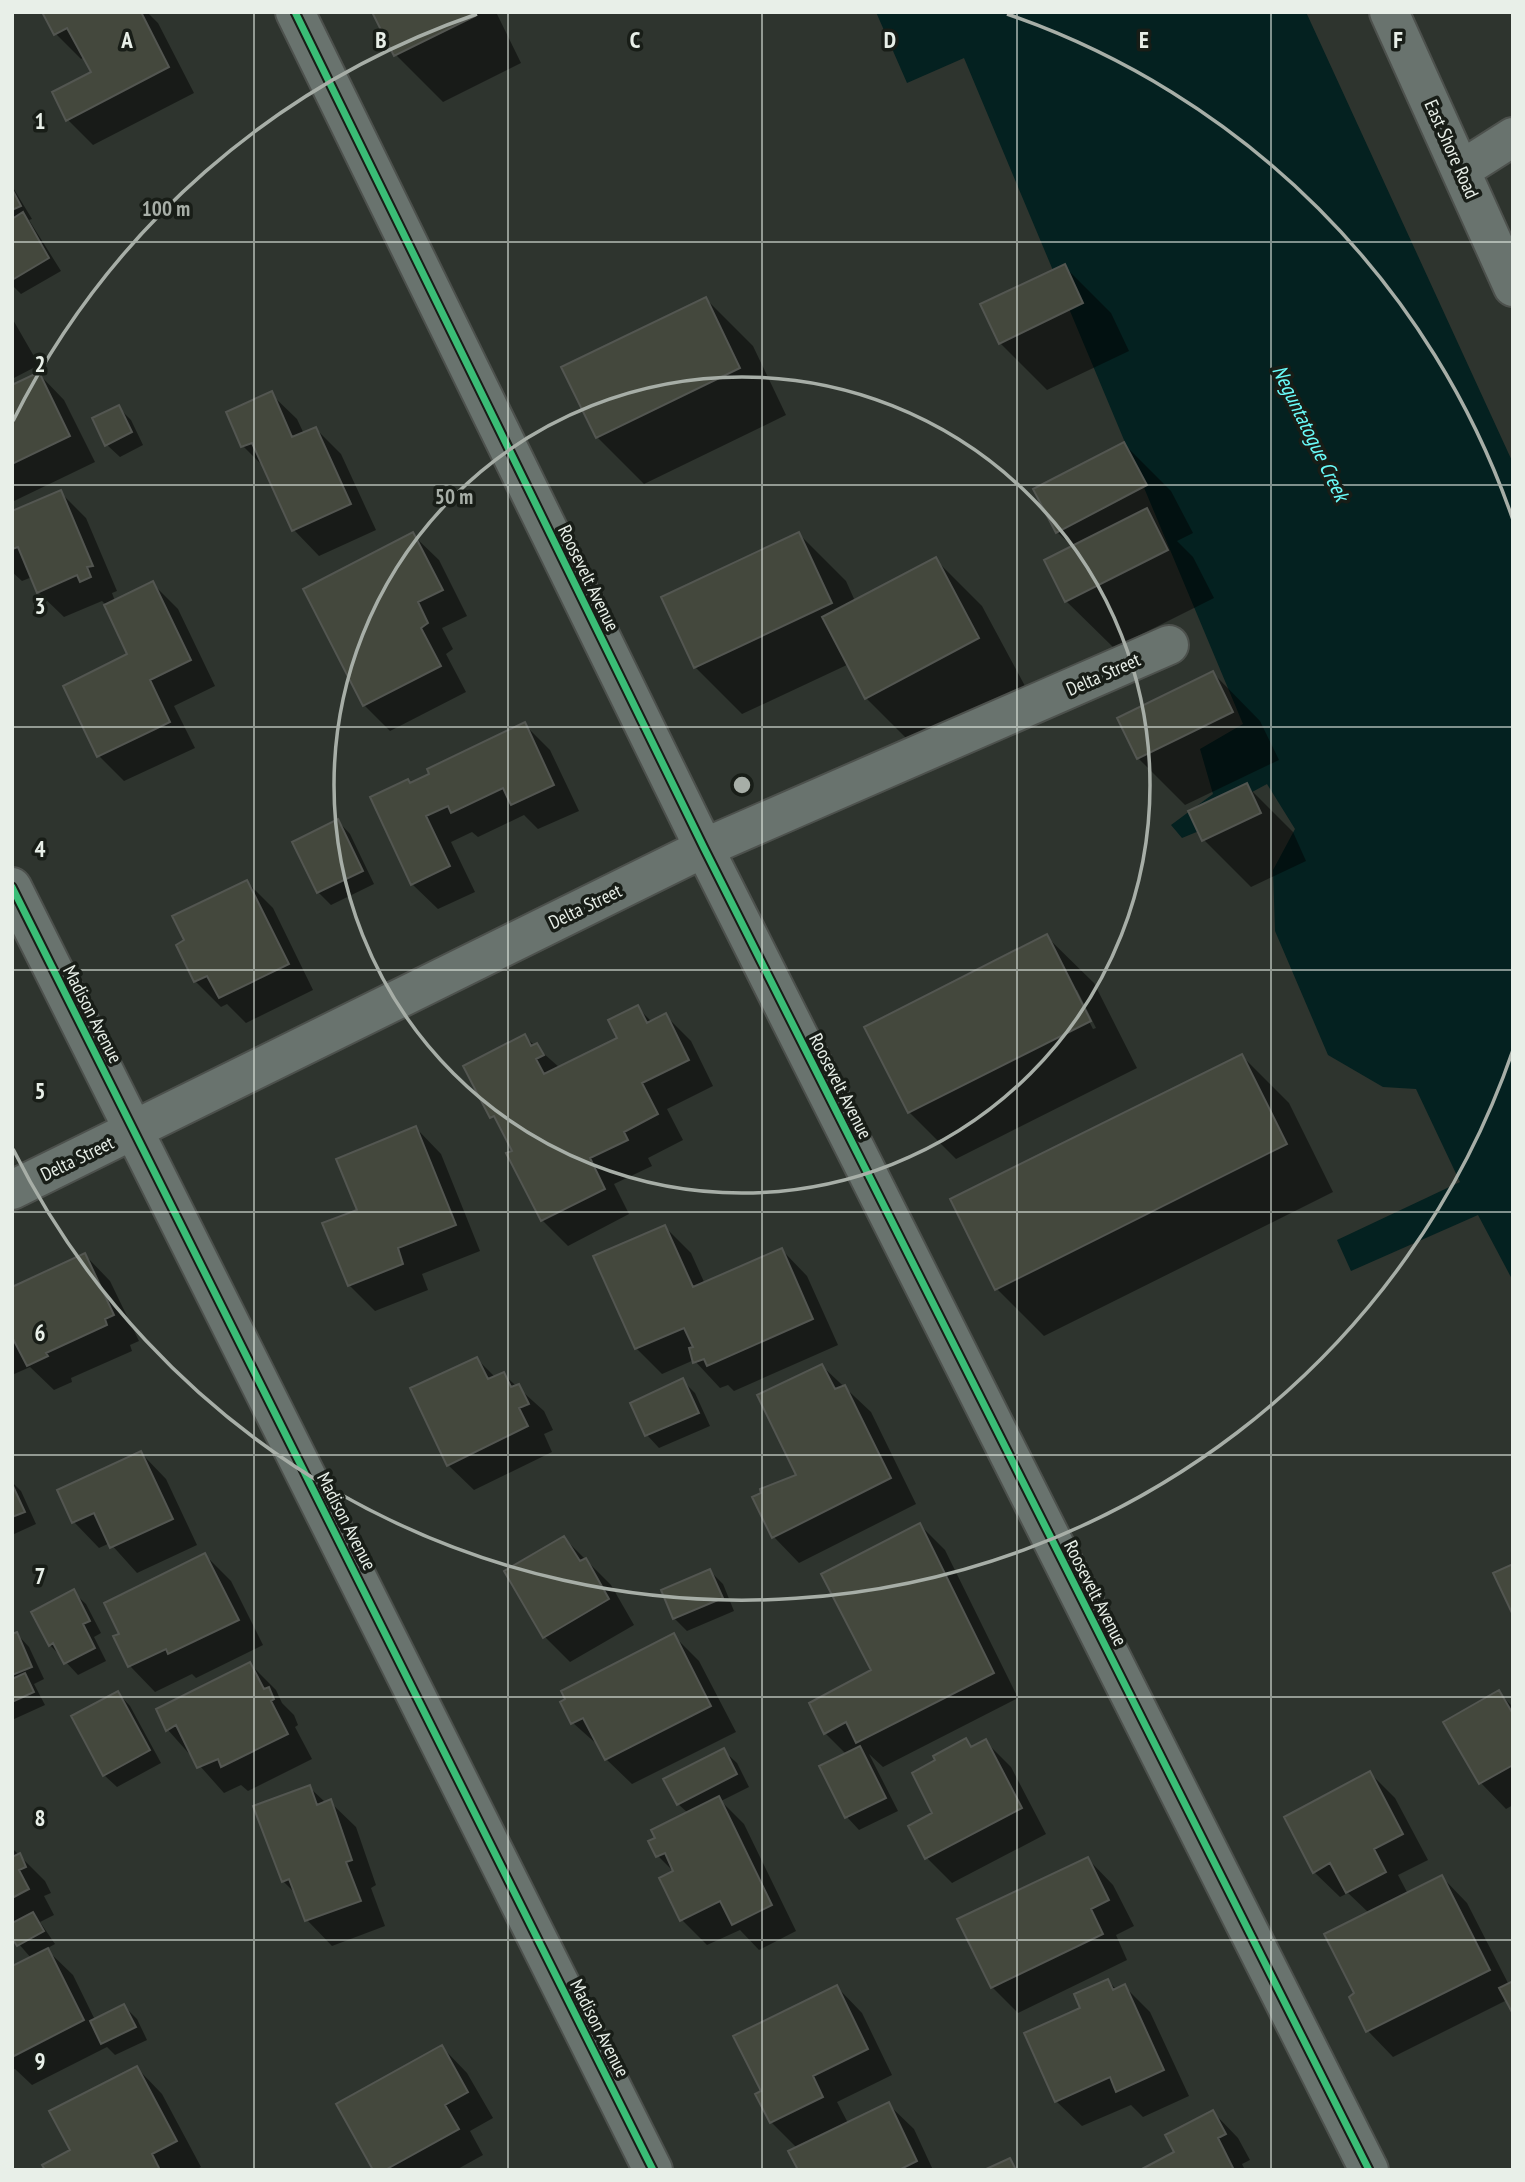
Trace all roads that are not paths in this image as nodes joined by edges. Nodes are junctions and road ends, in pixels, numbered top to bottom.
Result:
1 (295, 12) edge
2 (1389, 12) edge
3 (1513, 137) edge
4 (1461, 170) junction
5 (1513, 287) edge
6 (1169, 645) dead end
7 (704, 848) junction
8 (12, 887) edge
9 (134, 1130) junction
10 (12, 1190) edge
11 (653, 2170) edge
12 (1368, 2170) edge

1 - 7 street, Roosevelt Avenue
2 - 4 street, East Shore Road
3 - 4 street
4 - 5 street, East Shore Road
6 - 7 street, Delta Street
7 - 9 street, Delta Street
7 - 12 street, Roosevelt Avenue
8 - 9 street, Madison Avenue
9 - 10 street, Delta Street
9 - 11 street, Madison Avenue

